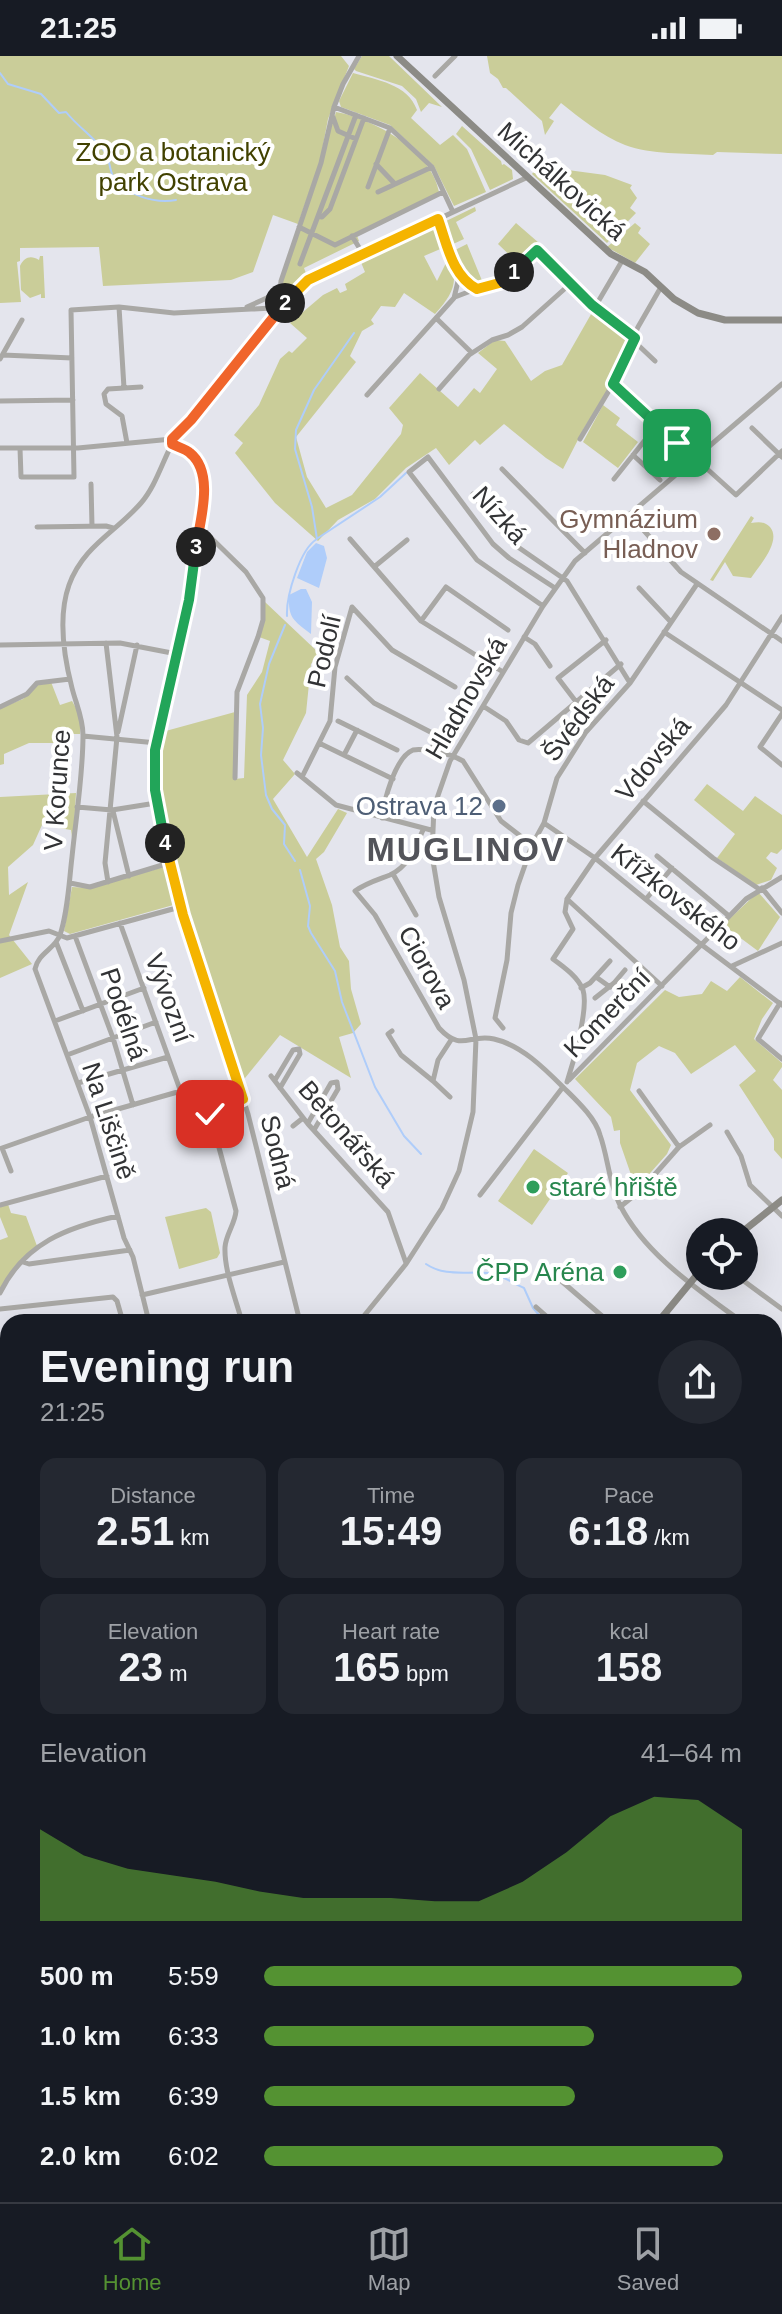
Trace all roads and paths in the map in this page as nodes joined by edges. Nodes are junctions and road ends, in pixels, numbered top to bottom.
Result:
1 (359, 56) edge
2 (397, 56) edge
3 (455, 56) edge
4 (435, 76) dead end
5 (334, 107) junction
6 (332, 115) junction
7 (356, 115) junction
8 (364, 118) junction
9 (390, 128) junction
10 (348, 136) junction
11 (356, 139) junction
12 (376, 164) junction
13 (432, 167) junction
14 (528, 177) junction
15 (395, 184) junction
16 (368, 187) dead end
17 (378, 192) dead end
18 (443, 192) junction
19 (453, 212) junction
20 (318, 216) junction
21 (438, 219) junction
22 (299, 227) junction
23 (312, 232) junction
24 (352, 236) junction
25 (294, 245) junction
26 (306, 249) junction
27 (363, 254) junction
28 (622, 261) junction
29 (300, 264) dead end
30 (459, 277) junction
31 (570, 284) junction
32 (661, 287) junction
33 (477, 289) junction
34 (278, 292) junction
35 (454, 298) junction
36 (119, 307) junction
37 (595, 307) junction
38 (243, 310) junction
39 (278, 310) junction
40 (435, 318) junction
41 (22, 320) dead end
42 (782, 322) edge
43 (635, 338) junction
44 (472, 353) junction
45 (1, 357) edge
46 (72, 358) junction
47 (655, 361) dead end
48 (613, 384) junction
49 (782, 384) edge
50 (141, 387) dead end
51 (124, 388) junction
52 (439, 389) dead end
53 (367, 395) dead end
54 (73, 400) junction
55 (1, 402) edge
56 (657, 425) junction
57 (752, 428) dead end
58 (580, 439) dead end
59 (172, 442) junction
60 (127, 443) junction
61 (0, 448) edge
62 (20, 448) junction
63 (75, 448) junction
64 (781, 454) edge
65 (633, 455) junction
66 (695, 460) junction
67 (502, 469) dead end
68 (614, 479) dead end
69 (660, 480) dead end
70 (91, 484) dead end
71 (473, 494) dead end
72 (630, 514) junction
73 (92, 526) junction
74 (199, 526) junction
75 (37, 527) dead end
76 (113, 528) junction
77 (350, 539) dead end
78 (407, 540) dead end
79 (585, 553) junction
80 (374, 567) junction
81 (562, 577) junction
82 (697, 584) junction
83 (555, 588) junction
84 (639, 588) dead end
85 (543, 606) junction
86 (782, 617) edge
87 (421, 621) junction
88 (670, 621) junction
89 (508, 630) dead end
90 (664, 632) junction
91 (772, 634) junction
92 (524, 637) junction
93 (606, 640) junction
94 (782, 641) edge
95 (106, 643) junction
96 (0, 645) edge
97 (65, 645) junction
98 (137, 645) junction
99 (177, 654) junction
100 (621, 664) junction
101 (550, 666) dead end
102 (503, 672) junction
103 (347, 678) dead end
104 (70, 679) junction
105 (740, 682) junction
106 (630, 683) junction
107 (455, 687) dead end
108 (577, 703) junction
109 (483, 706) junction
110 (0, 707) edge
111 (782, 712) edge
112 (338, 721) dead end
113 (357, 730) junction
114 (83, 736) junction
115 (437, 736) junction
116 (117, 737) junction
117 (446, 740) dead end
118 (157, 743) junction
119 (319, 743) junction
120 (397, 750) dead end
121 (431, 751) junction
122 (344, 755) junction
123 (454, 755) junction
124 (782, 765) edge
125 (235, 778) dead end
126 (393, 779) junction
127 (643, 801) junction
128 (156, 803) junction
129 (77, 807) junction
130 (112, 810) junction
131 (382, 818) junction
132 (544, 823) junction
133 (423, 830) junction
134 (431, 830) junction
135 (532, 845) junction
136 (657, 856) dead end
137 (595, 858) junction
138 (169, 863) junction
139 (672, 868) junction
140 (393, 874) junction
141 (129, 876) junction
142 (782, 877) edge
143 (108, 882) junction
144 (69, 883) junction
145 (761, 889) junction
146 (567, 899) junction
147 (646, 899) junction
148 (180, 907) junction
149 (782, 913) edge
150 (416, 915) dead end
151 (729, 916) junction
152 (120, 923) junction
153 (60, 935) junction
154 (75, 936) junction
155 (0, 941) edge
156 (56, 942) junction
157 (782, 943) edge
158 (701, 944) junction
159 (610, 961) dead end
160 (732, 966) junction
161 (625, 970) dead end
162 (596, 977) junction
163 (662, 986) junction
164 (610, 987) junction
165 (144, 988) junction
166 (581, 988) junction
167 (595, 998) dead end
168 (100, 1004) junction
169 (781, 1004) edge
170 (83, 1011) junction
171 (55, 1021) junction
172 (156, 1022) junction
173 (503, 1028) dead end
174 (392, 1031) dead end
175 (113, 1038) junction
176 (476, 1039) junction
177 (451, 1040) junction
178 (67, 1055) junction
179 (168, 1057) junction
180 (782, 1059) edge
181 (122, 1070) junction
182 (433, 1081) junction
183 (78, 1083) junction
184 (565, 1084) junction
185 (280, 1088) junction
186 (181, 1091) junction
187 (639, 1091) dead end
188 (450, 1097) dead end
189 (243, 1099) junction
190 (133, 1105) junction
191 (210, 1114) junction
192 (90, 1117) junction
193 (306, 1121) junction
194 (710, 1125) dead end
195 (293, 1126) dead end
196 (314, 1130) junction
197 (727, 1132) dead end
198 (679, 1147) junction
199 (11, 1171) dead end
200 (107, 1176) junction
201 (480, 1195) dead end
202 (782, 1200) edge
203 (0, 1205) edge
204 (620, 1207) junction
205 (772, 1208) junction
206 (118, 1216) junction
207 (782, 1216) edge
208 (758, 1219) edge
209 (130, 1250) junction
210 (23, 1262) junction
211 (284, 1262) junction
212 (406, 1264) junction
213 (230, 1275) junction
214 (559, 1279) dead end
215 (686, 1279) edge
216 (686, 1286) edge
217 (700, 1290) edge
218 (756, 1290) edge
219 (0, 1293) edge
220 (142, 1295) junction
221 (536, 1307) dead end
222 (0, 1309) edge
223 (782, 1309) edge
224 (665, 1313) edge
225 (121, 1314) edge
226 (147, 1314) edge
227 (240, 1314) edge
228 (298, 1314) edge
229 (365, 1314) edge
230 (544, 1314) edge
231 (600, 1314) edge
232 (731, 1314) edge

1 - 5 street
2 - 14 street, Michálkovická
3 - 4 street
5 - 6 street
5 - 7 street
6 - 10 street
6 - 22 street
7 - 8 street
7 - 10 street
8 - 9 street
8 - 11 street
9 - 12 street
9 - 13 street
10 - 11 street
10 - 20 street
11 - 20 street
12 - 15 street
12 - 16 street
13 - 15 street
13 - 18 street
14 - 19 street, V Korunce
14 - 28 street, Michálkovická
15 - 17 street
18 - 19 street
18 - 24 street
19 - 21 street, V Korunce
20 - 23 street
21 - 27 street, V Korunce
21 - 30 street
22 - 23 street
22 - 25 street
23 - 24 street
23 - 26 street
24 - 27 street
25 - 26 street
25 - 34 street
26 - 29 street
27 - 39 street, V Korunce
28 - 32 street, Michálkovická
28 - 37 street
30 - 33 street
30 - 35 street
31 - 33 street
31 - 37 street
31 - 44 street
32 - 42 street, Michálkovická
32 - 43 street
33 - 35 street
34 - 38 street
34 - 39 street
35 - 40 street
36 - 38 street
36 - 46 street
36 - 51 street
37 - 43 street
38 - 39 street
39 - 59 street, V Korunce
40 - 44 street
40 - 53 street
41 - 45 street
43 - 47 street
43 - 48 street
44 - 52 street
45 - 46 street
46 - 54 street
48 - 56 street
48 - 58 street
49 - 66 street, Hladnovská
50 - 51 street
51 - 60 street
54 - 55 street
54 - 63 street
56 - 65 street
56 - 66 street
57 - 64 street
59 - 60 street
59 - 74 street, Sodná
59 - 76 street, V Korunce
60 - 63 street
61 - 62 street
62 - 63 street
62 - 63 street
64 - 66 street
65 - 68 street
65 - 69 street
66 - 72 street, Hladnovská
67 - 79 street
70 - 73 street
71 - 81 street
72 - 79 street, Hladnovská
72 - 82 street
73 - 75 street
73 - 76 street
74 - 99 street, Sodná
74 - 125 street
76 - 97 street, V Korunce
77 - 80 street
78 - 80 street
79 - 81 street, Hladnovská
80 - 87 street
81 - 83 street, Hladnovská
81 - 93 street
82 - 88 street, Švédská
82 - 91 street
83 - 85 street, Hladnovská
83 - 85 street, Nízká
84 - 88 street
85 - 92 street, Hladnovská
86 - 91 street, Vdovská
87 - 89 street
87 - 102 street
88 - 90 street, Švédská
90 - 105 street
90 - 106 street, Švédská
91 - 94 street
91 - 105 street, Vdovská
92 - 101 street
92 - 102 street, Hladnovská
93 - 100 street
93 - 108 street
95 - 97 street
95 - 98 street
95 - 116 street
96 - 97 street
97 - 104 street, V Korunce
98 - 99 street
98 - 116 street
99 - 118 street, Sodná
100 - 106 street
100 - 108 street
102 - 109 street, Hladnovská
103 - 115 street
104 - 110 street
104 - 114 street, V Korunce
105 - 111 street
105 - 127 street, Vdovská
106 - 132 street, Švédská
107 - 119 street, Podolí
108 - 109 street
109 - 123 street, Hladnovská
111 - 124 street
112 - 113 street
113 - 120 street
113 - 122 street
114 - 116 street
114 - 129 street, V Korunce
115 - 117 street
115 - 121 street
116 - 118 street
116 - 130 street
118 - 128 street, Sodná
119 - 122 street
119 - 131 street, Podolí
121 - 123 street
121 - 126 street
122 - 126 street
123 - 134 street, Hladnovská
123 - 135 street
126 - 131 street
127 - 137 street, Vdovská
127 - 145 street
128 - 130 street
128 - 138 street, Sodná
129 - 130 street
129 - 144 street, V Korunce
130 - 141 street
130 - 143 street
131 - 133 street
132 - 135 street, Švédská
132 - 137 street, Křížkovského
133 - 134 street
133 - 140 street
134 - 176 street, Hladnovská
135 - 173 street, Švédská
136 - 139 street
137 - 146 street, Vdovská
137 - 147 street, Křížkovského
138 - 141 street
138 - 148 street, Sodná
139 - 147 street
139 - 151 street
140 - 150 street
140 - 177 street, Ciorova
141 - 143 street
142 - 145 street, Komerční
143 - 144 street
144 - 153 street, V Korunce
145 - 149 street
145 - 151 street, Komerční
146 - 163 street
146 - 166 street
147 - 158 street, Křížkovského
148 - 152 street, Vývozní
148 - 189 street, Sodná
151 - 158 street, Komerční
152 - 154 street, Vývozní
152 - 165 street, Vývozní
153 - 154 street, Vývozní
153 - 155 street, Vývozní
153 - 156 street, V Korunce
154 - 168 street, Podélná
156 - 170 street
156 - 171 street, Na Liščině
157 - 160 street
158 - 160 street, Křížkovského
158 - 163 street, Komerční
159 - 162 street
160 - 169 street, Křížkovského
161 - 164 street
162 - 164 street
162 - 166 street
163 - 184 street, Komerční
164 - 167 street
165 - 168 street
165 - 172 street, Vývozní
166 - 184 street
168 - 170 street
168 - 175 street, Podélná
169 - 180 street
170 - 171 street
171 - 178 street, Na Liščině
172 - 175 street
172 - 179 street, Vývozní
174 - 182 street
175 - 178 street
175 - 181 street, Podélná
176 - 177 street, Ciorova
176 - 184 street
176 - 212 street
177 - 182 street
178 - 183 street, Na Liščině
179 - 181 street
179 - 186 street, Vývozní
181 - 183 street
181 - 190 street, Podélná
182 - 188 street
183 - 192 street, Na Liščině
184 - 201 street, Komerční
184 - 204 street
185 - 185 street, Betonářská
185 - 193 street, Betonářská
186 - 190 street
186 - 191 street, Vývozní
187 - 198 street
189 - 191 street
189 - 211 street, Sodná
190 - 192 street
191 - 213 street
192 - 199 street
192 - 200 street, Na Liščině
193 - 195 street
193 - 196 street, Betonářská
193 - 196 street
194 - 198 street
196 - 212 street, Betonářská
197 - 205 street
198 - 204 street
200 - 203 street
200 - 206 street, Na Liščině
202 - 205 street
204 - 215 street
205 - 207 street
205 - 208 street
206 - 209 street, Na Liščině
206 - 210 street
209 - 210 street
209 - 220 street, Na Liščině
210 - 219 street
211 - 213 street
211 - 228 street, Sodná
212 - 229 street
213 - 220 street
213 - 227 street
214 - 231 street
216 - 224 street
217 - 232 street
218 - 223 street
220 - 226 street, Na Liščině
221 - 230 street
222 - 225 street

